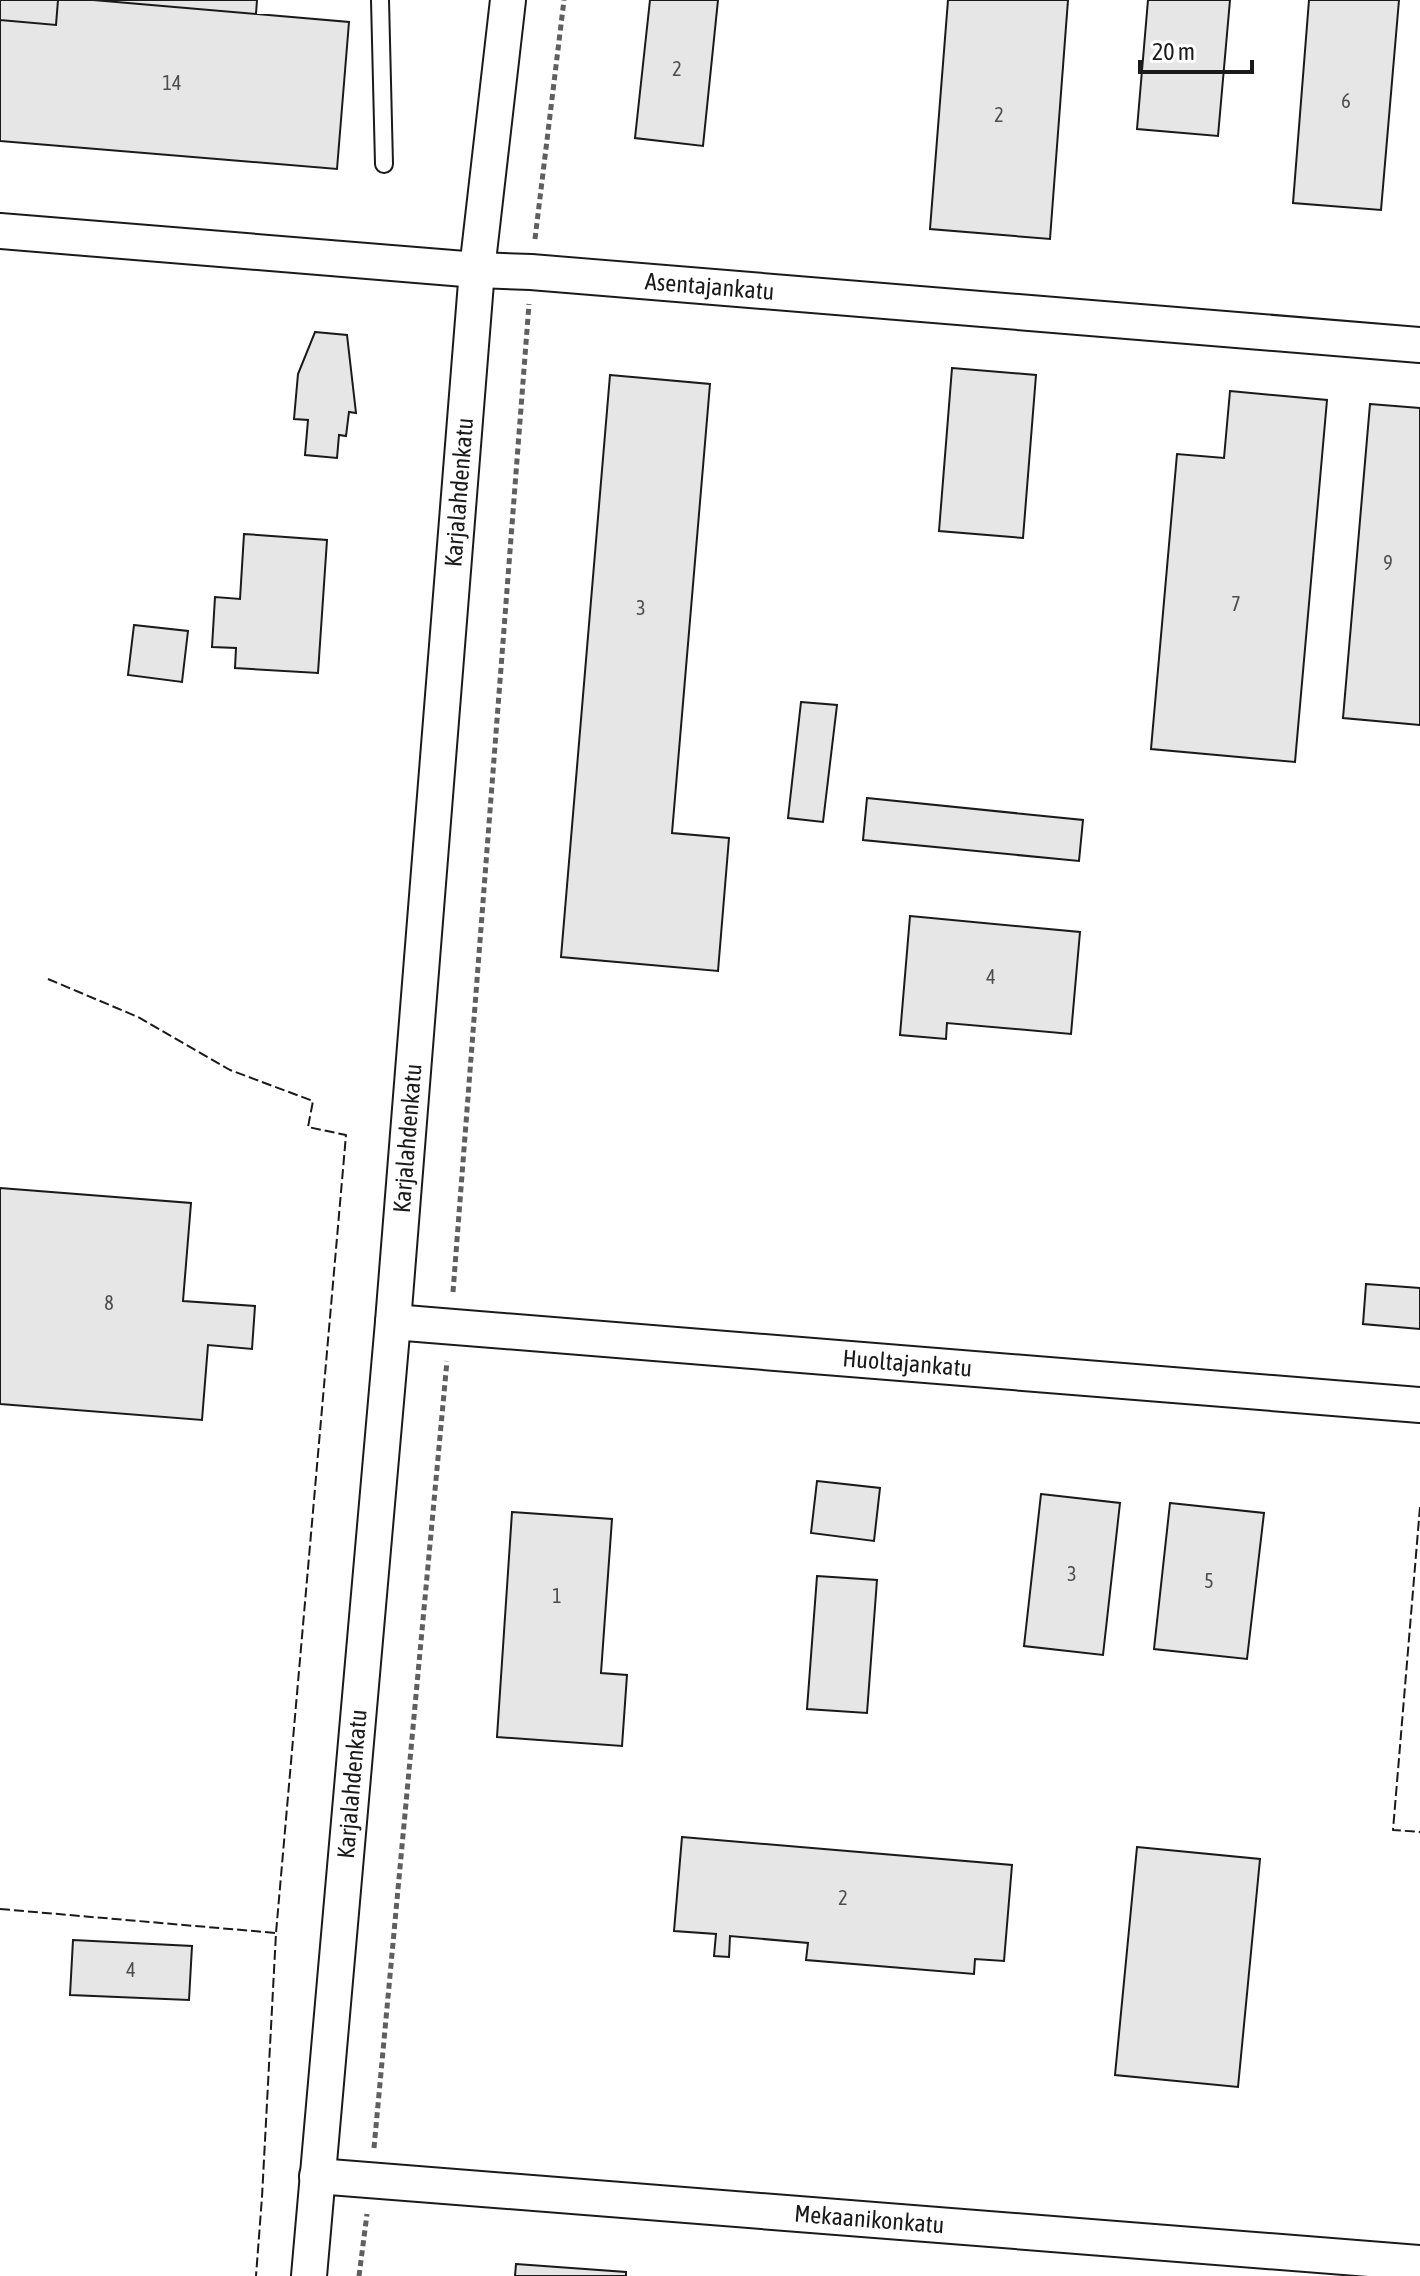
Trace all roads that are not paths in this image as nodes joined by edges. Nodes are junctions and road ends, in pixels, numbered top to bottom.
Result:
1 (380, 0) edge
2 (508, 0) edge
3 (384, 164) dead end
4 (0, 231) edge
5 (477, 270) junction
6 (1420, 345) edge
7 (393, 1322) junction
8 (1420, 1405) edge
9 (317, 2176) junction
10 (1420, 2263) edge
11 (309, 2276) edge

1 - 3 lane
2 - 5 street, Karjalahdenkatu
4 - 5 street, Asentajankatu
5 - 6 street, Asentajankatu
5 - 7 street, Karjalahdenkatu
7 - 8 street, Huoltajankatu
7 - 9 street, Karjalahdenkatu
9 - 10 street, Mekaanikonkatu
9 - 11 street, Karjalahdenkatu

